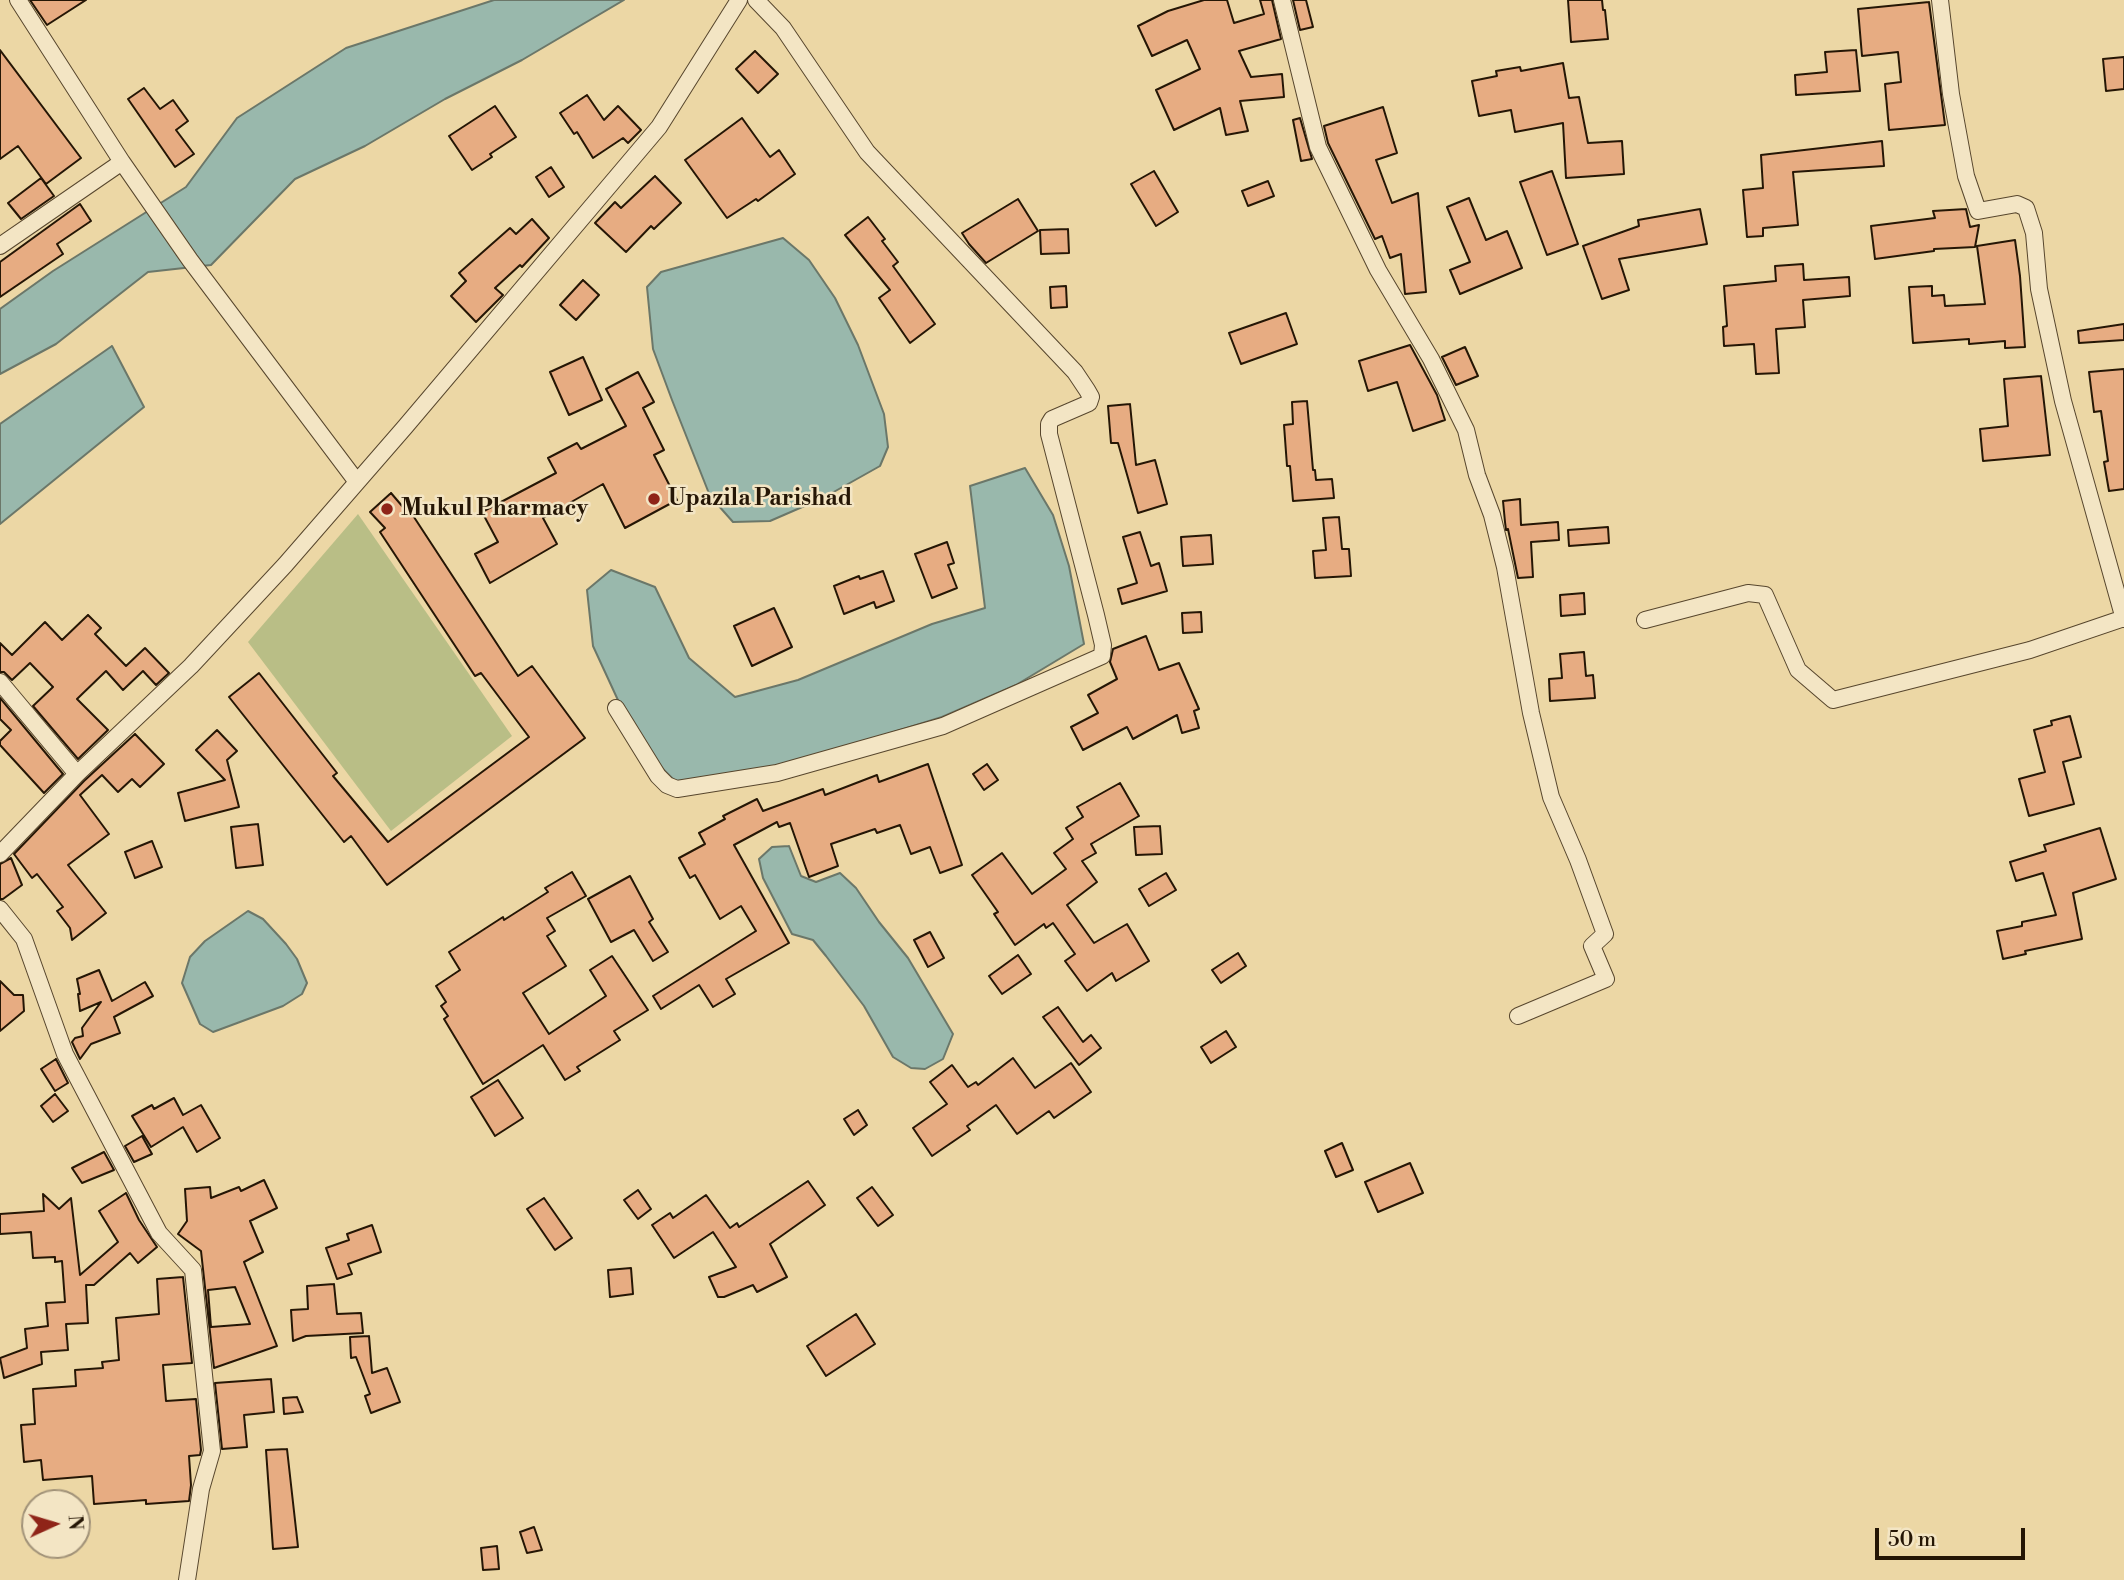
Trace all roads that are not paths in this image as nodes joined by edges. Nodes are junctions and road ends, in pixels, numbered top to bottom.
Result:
1 (18, 0) edge
2 (738, 0) edge
3 (757, 0) edge
4 (1282, 0) edge
5 (1940, 0) edge
6 (122, 162) junction
7 (0, 246) edge
8 (357, 482) junction
9 (2124, 619) edge
10 (1644, 620) dead end
11 (0, 682) edge
12 (616, 708) dead end
13 (77, 774) junction
14 (0, 854) edge
15 (0, 909) edge
16 (1518, 1016) dead end
17 (187, 1580) edge

1 - 6 street
2 - 8 street
3 - 12 street
4 - 16 street
5 - 9 street
6 - 7 street
6 - 8 street
8 - 13 street
9 - 10 street
11 - 13 street
13 - 14 street
15 - 17 street

